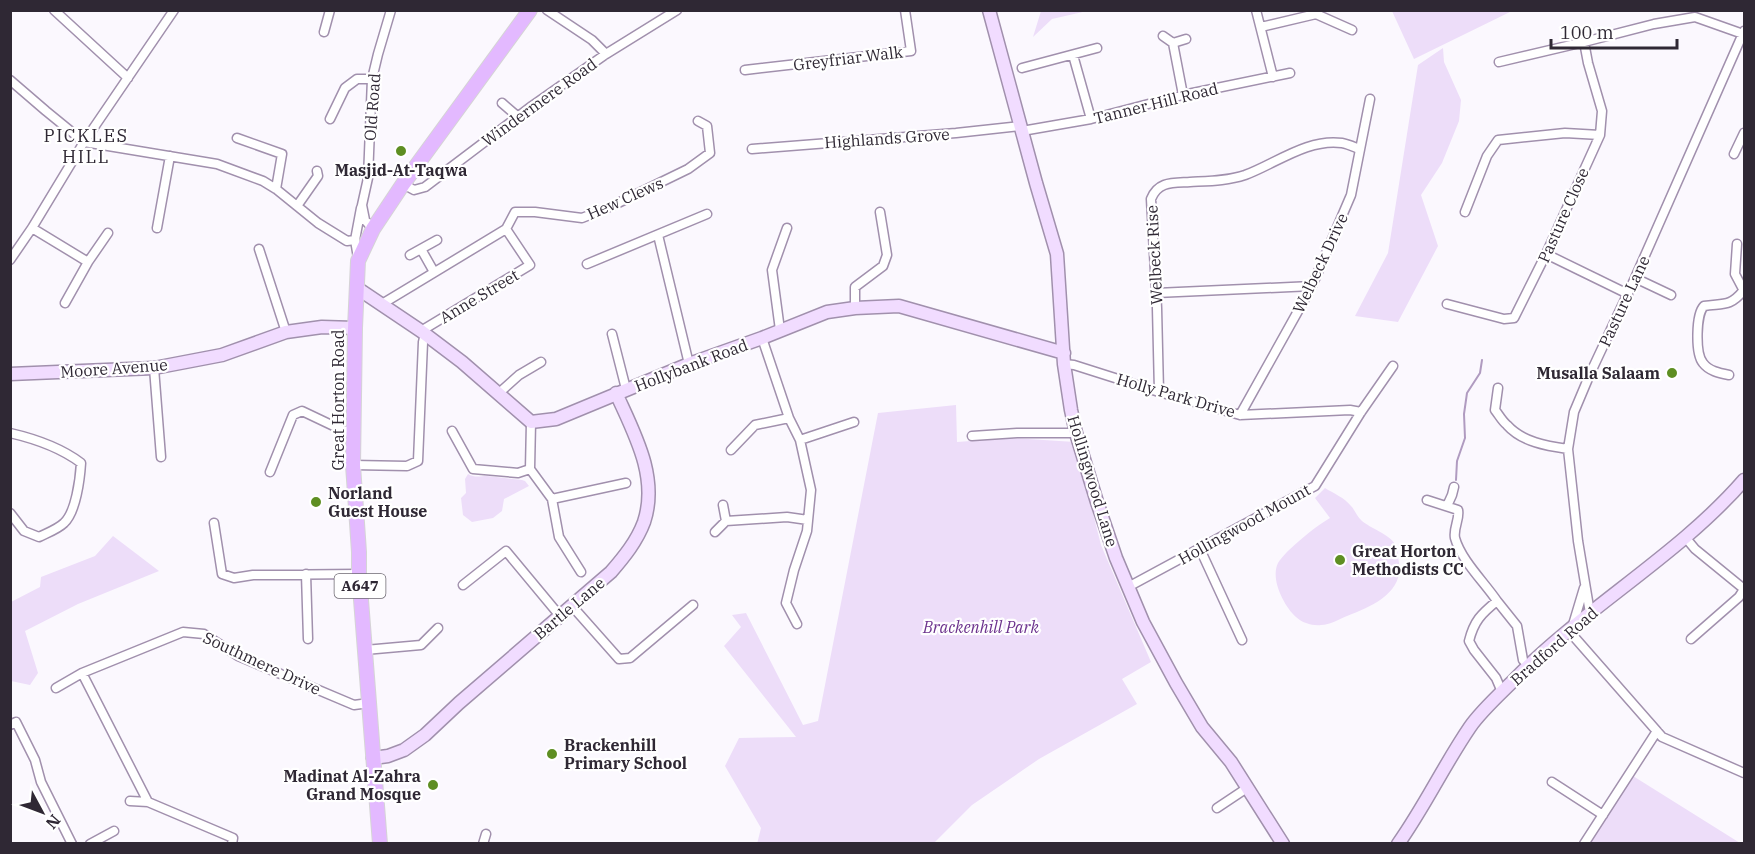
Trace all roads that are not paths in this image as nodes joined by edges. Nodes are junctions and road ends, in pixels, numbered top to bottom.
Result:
1 (54, 10) edge
2 (330, 10) edge
3 (391, 10) edge
4 (530, 10) edge
5 (547, 10) edge
6 (677, 10) edge
7 (905, 10) edge
8 (989, 10) edge
9 (1256, 10) edge
10 (171, 12) edge
11 (1317, 12) edge
12 (1261, 27) junction
13 (1353, 30) dead end
14 (324, 32) dead end
15 (1744, 33) edge
16 (1163, 36) dead end
17 (1186, 39) dead end
18 (1584, 42) junction
19 (1173, 43) junction
20 (1097, 48) dead end
21 (606, 54) junction
22 (1073, 55) junction
23 (1499, 62) dead end
24 (1022, 68) dead end
25 (745, 70) dead end
26 (1290, 73) dead end
27 (1273, 77) junction
28 (128, 78) junction
29 (372, 79) junction
30 (10, 80) edge
31 (1183, 95) junction
32 (1370, 99) dead end
33 (502, 103) dead end
34 (517, 116) junction
35 (330, 119) dead end
36 (1091, 119) junction
37 (698, 121) dead end
38 (1021, 128) junction
39 (1744, 133) edge
40 (1600, 135) junction
41 (237, 138) dead end
42 (84, 142) junction
43 (752, 148) dead end
44 (1359, 149) junction
45 (1734, 154) dead end
46 (170, 156) junction
47 (317, 171) dead end
48 (403, 184) junction
49 (276, 189) junction
50 (362, 205) junction
51 (297, 206) junction
52 (880, 212) dead end
53 (1465, 212) dead end
54 (707, 214) dead end
55 (32, 228) junction
56 (157, 228) dead end
57 (787, 228) dead end
58 (373, 229) junction
59 (506, 229) junction
60 (108, 233) dead end
61 (658, 235) junction
62 (355, 240) junction
63 (437, 240) dead end
64 (1737, 244) dead end
65 (259, 249) dead end
66 (421, 249) junction
67 (1546, 254) junction
68 (410, 255) dead end
69 (10, 260) edge
70 (358, 261) junction
71 (88, 262) junction
72 (587, 264) dead end
73 (434, 272) junction
74 (1635, 278) junction
75 (1312, 286) junction
76 (357, 288) junction
77 (1744, 291) edge
78 (1156, 293) junction
79 (1628, 294) junction
80 (1671, 295) dead end
81 (65, 303) dead end
82 (382, 304) junction
83 (1447, 304) dead end
84 (855, 308) junction
85 (355, 328) junction
86 (780, 330) junction
87 (286, 332) junction
88 (423, 332) junction
89 (612, 334) dead end
90 (762, 338) junction
91 (1064, 358) junction
92 (541, 362) dead end
93 (689, 364) junction
94 (1393, 366) dead end
95 (154, 368) junction
96 (10, 374) edge
97 (1729, 375) dead end
98 (1498, 388) dead end
99 (621, 391) junction
100 (1159, 392) junction
101 (499, 393) junction
102 (1361, 412) junction
103 (1240, 415) junction
104 (789, 418) junction
105 (531, 422) junction
106 (854, 422) dead end
107 (452, 431) dead end
108 (10, 433) edge
109 (1076, 433) junction
110 (354, 434) junction
111 (972, 436) dead end
112 (800, 440) junction
113 (1568, 449) junction
114 (731, 450) dead end
115 (161, 457) dead end
116 (353, 465) junction
117 (530, 468) junction
118 (270, 472) dead end
119 (1744, 480) edge
120 (626, 483) dead end
121 (1454, 487) dead end
122 (552, 499) junction
123 (1427, 500) dead end
124 (723, 505) dead end
125 (1447, 506) junction
126 (10, 513) edge
127 (808, 520) junction
128 (726, 521) junction
129 (214, 523) dead end
130 (715, 532) dead end
131 (1685, 537) junction
132 (1200, 549) junction
133 (581, 572) dead end
134 (306, 574) junction
135 (359, 574) junction
136 (1585, 584) junction
137 (463, 585) dead end
138 (1128, 587) junction
139 (1744, 589) edge
140 (1497, 601) junction
141 (693, 605) dead end
142 (572, 606) junction
143 (1590, 613) junction
144 (560, 616) junction
145 (797, 624) dead end
146 (438, 628) dead end
147 (1570, 630) junction
148 (308, 639) dead end
149 (1691, 639) dead end
150 (1242, 640) dead end
151 (365, 650) junction
152 (1529, 666) junction
153 (82, 673) junction
154 (56, 688) dead end
155 (1502, 692) junction
156 (369, 704) junction
157 (10, 725) edge
158 (1657, 731) junction
159 (373, 758) junction
160 (1744, 773) edge
161 (1552, 782) dead end
162 (1247, 788) junction
163 (130, 801) dead end
164 (148, 802) junction
165 (1217, 808) dead end
166 (1603, 815) junction
167 (114, 831) dead end
168 (486, 834) dead end
169 (232, 841) edge
170 (72, 843) edge
171 (90, 843) edge
172 (380, 843) edge
173 (483, 843) edge
174 (1283, 843) edge
175 (1398, 843) edge
176 (1584, 843) edge

1 - 28 street
2 - 14 street
3 - 29 street, Old Road
4 - 48 main road, Great Horton Road / A647
5 - 21 street
6 - 21 street, Windermere Road
7 - 25 street, Greyfriar Walk
8 - 38 street, Hollingwood Lane
9 - 12 street
10 - 28 street
11 - 12 street
11 - 13 street
12 - 27 street
15 - 18 street
15 - 74 street, Pasture Lane
16 - 19 street
17 - 19 street
18 - 23 street
18 - 40 street, Pasture Close
19 - 31 street
20 - 22 street
21 - 34 street, Windermere Road
22 - 24 street
22 - 36 street
26 - 27 street, Tanner Hill Road
27 - 31 street, Tanner Hill Road
28 - 42 street
29 - 35 street
29 - 50 street, Old Road
30 - 42 street
31 - 36 street, Tanner Hill Road
32 - 44 street, Welbeck Drive
33 - 34 street
34 - 48 street, Windermere Road
36 - 38 street, Tanner Hill Road
37 - 59 street, Hew Clews
38 - 43 street, Highlands Grove
38 - 91 street, Hollingwood Lane
39 - 45 street
40 - 53 street
40 - 67 street, Pasture Close
41 - 49 street
42 - 46 street
42 - 55 street
44 - 75 street, Welbeck Drive
44 - 78 street, Welbeck Rise
46 - 49 street
46 - 56 street
47 - 51 street
48 - 58 main road, Great Horton Road / A647
49 - 51 street
50 - 58 street
50 - 62 street, Old Road
51 - 62 street
52 - 84 street
54 - 61 street
55 - 69 street
55 - 71 street
57 - 86 street
58 - 70 main road, Great Horton Road / A647
59 - 73 street
59 - 88 street, Anne Street
60 - 71 street
61 - 72 street
61 - 93 street
62 - 70 street, Old Road
63 - 66 street
64 - 77 street
65 - 87 street
66 - 68 street
66 - 73 street
67 - 79 street
67 - 83 street, Pasture Close
70 - 76 main road, Great Horton Road / A647
71 - 81 street
73 - 82 street
74 - 79 street, Pasture Lane
74 - 80 street
75 - 78 street
75 - 103 street, Welbeck Drive
76 - 82 street
76 - 85 main road, Great Horton Road / A647
77 - 97 street
78 - 100 street, Welbeck Rise
79 - 113 street, Pasture Lane
82 - 88 street
84 - 86 street, Hollybank Road
84 - 91 street, Hollybank Road
85 - 87 street, Moore Avenue
85 - 110 main road, Great Horton Road / A647
86 - 90 street, Hollybank Road
87 - 95 street, Moore Avenue
88 - 101 street
88 - 116 street
89 - 99 street
90 - 93 street, Hollybank Road
90 - 104 street
91 - 100 street, Holly Park Drive
91 - 109 street, Hollingwood Lane
92 - 101 street
93 - 99 street, Hollybank Road
94 - 102 street, Hollingwood Mount
95 - 96 street, Moore Avenue
95 - 115 street
98 - 113 street
99 - 105 street, Hollybank Road
99 - 142 street, Bartle Lane
100 - 103 street, Holly Park Drive
101 - 105 street
102 - 103 street, Holly Park Drive
102 - 132 street, Hollingwood Mount
104 - 112 street
104 - 114 street
105 - 117 street
106 - 112 street
107 - 117 street
108 - 126 street
109 - 111 street
109 - 138 street, Hollingwood Lane
110 - 116 main road, Great Horton Road / A647
110 - 118 street
112 - 127 street
113 - 136 street, Pasture Lane
116 - 135 main road, Great Horton Road / A647
117 - 122 street
119 - 131 street, Bradford Road
120 - 122 street
121 - 125 street
122 - 133 street
123 - 125 street
124 - 128 street
125 - 140 street
127 - 128 street
127 - 145 street
128 - 130 street
129 - 134 street
131 - 139 street
131 - 143 street, Bradford Road
132 - 138 street, Hollingwood Mount
132 - 150 street
134 - 135 street
134 - 148 street
135 - 151 main road, Great Horton Road / A647
136 - 143 street, Pasture Lane
136 - 147 street, Pasture Lane
137 - 144 street
138 - 162 street, Hollingwood Lane
139 - 149 street
140 - 152 street
140 - 155 street
141 - 142 street
142 - 144 street, Bartle Lane
143 - 147 street, Bradford Road
144 - 159 street, Bartle Lane
146 - 151 street
147 - 152 street, Bradford Road
147 - 158 street
151 - 156 main road, Great Horton Road / A647
152 - 155 street, Bradford Road
153 - 154 street, Southmere Drive
153 - 156 street, Southmere Drive
153 - 164 street
155 - 175 street, Bradford Road
156 - 159 main road, Great Horton Road / A647
157 - 170 street
158 - 160 street
158 - 166 street
159 - 172 main road, Great Horton Road / A647
161 - 166 street
162 - 165 street
162 - 174 street, Hollingwood Lane
163 - 164 street
164 - 169 street
166 - 176 street
167 - 171 street
168 - 173 street

